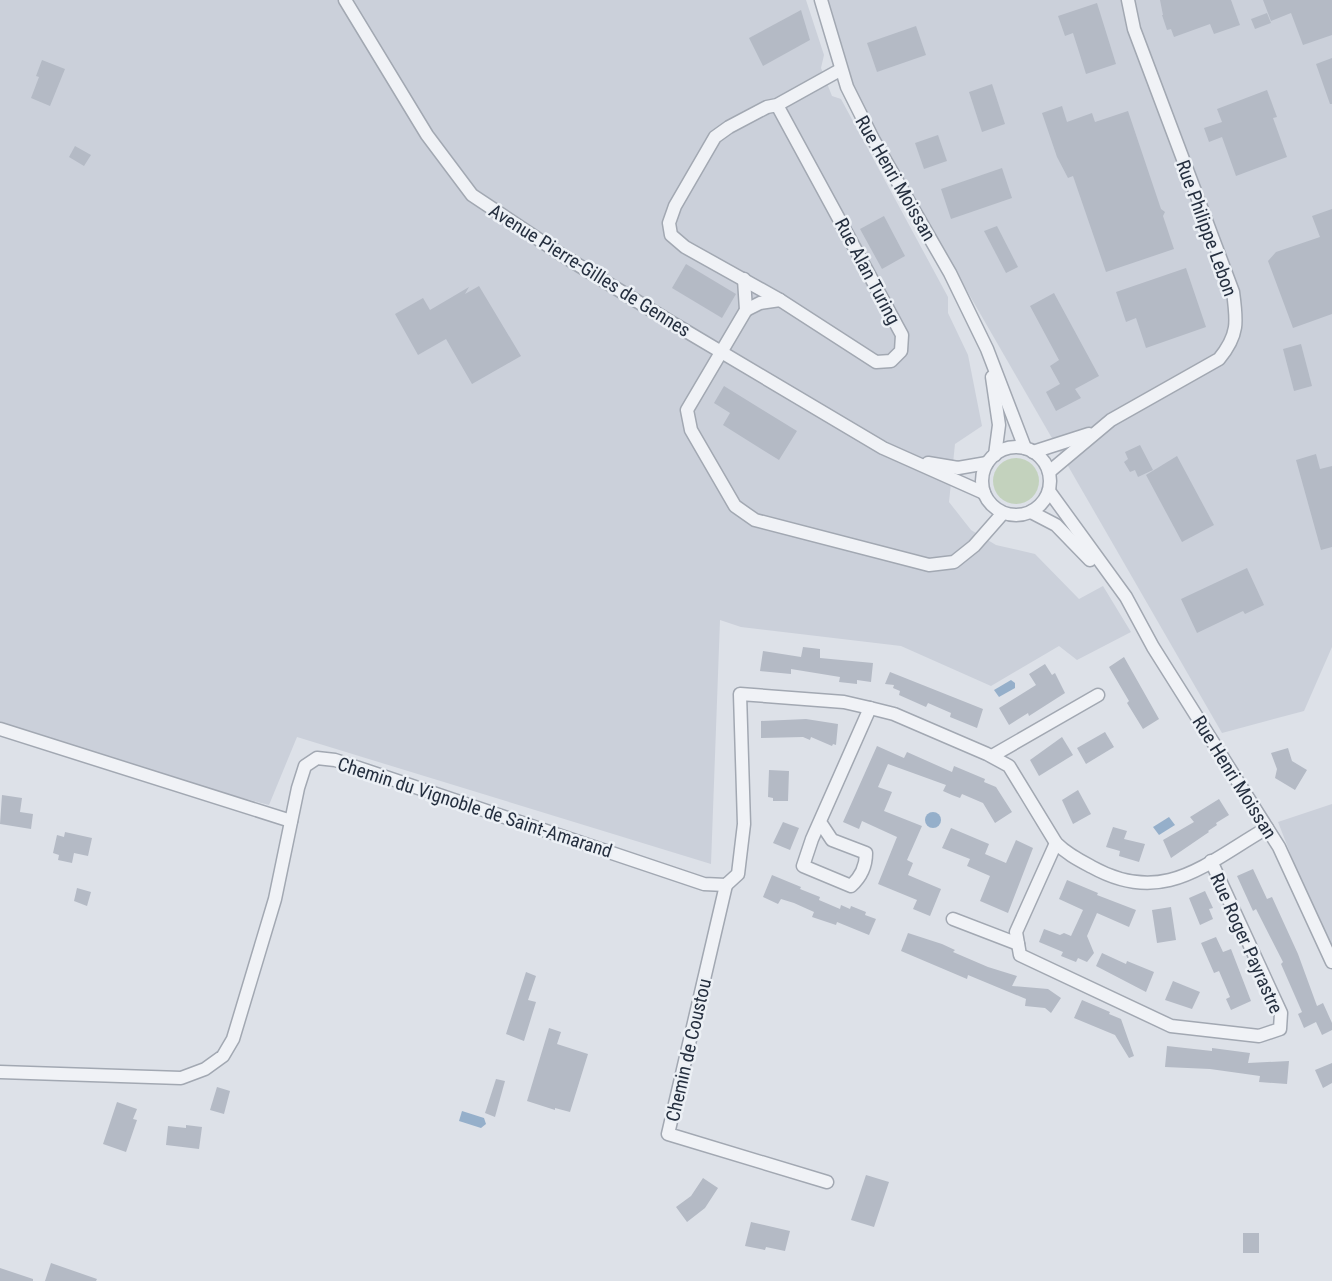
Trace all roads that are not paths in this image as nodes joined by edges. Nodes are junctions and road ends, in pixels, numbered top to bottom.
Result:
1 (345, 0) edge
2 (821, 0) edge
3 (1128, 0) edge
4 (840, 70) junction
5 (777, 104) junction
6 (744, 279) junction
7 (780, 300) junction
8 (746, 310) junction
9 (987, 349) junction
10 (722, 351) junction
11 (1096, 431) junction
12 (1029, 450) junction
13 (991, 459) junction
14 (910, 460) junction
15 (1049, 472) junction
16 (1049, 491) junction
17 (984, 493) junction
18 (1031, 512) junction
19 (1003, 513) junction
20 (1126, 597) junction
21 (1098, 695) dead end
22 (870, 708) junction
23 (0, 729) edge
24 (992, 756) junction
25 (291, 821) junction
26 (820, 822) junction
27 (1267, 828) junction
28 (1056, 843) junction
29 (1211, 861) junction
30 (726, 886) junction
31 (953, 919) dead end
32 (1018, 944) junction
33 (1332, 962) edge
34 (0, 1072) edge
35 (827, 1182) dead end

1 - 10 street, Avenue Pierre-Gilles de Gennes
2 - 4 street, Rue Henri Moissan
3 - 11 street, Rue Philippe Lebon
4 - 5 street, Rue Alan Turing
4 - 9 street, Rue Henri Moissan
5 - 6 street, Rue Alan Turing
5 - 7 street, Rue Alan Turing
6 - 7 street, Rue Alan Turing
6 - 8 street
7 - 8 street
8 - 10 street
9 - 12 street, Rue Henri Moissan
9 - 13 street, Rue Henri Moissan
10 - 14 street, Avenue Pierre-Gilles de Gennes
10 - 19 street
11 - 12 street, Rue Philippe Lebon
11 - 15 street, Rue Philippe Lebon
12 - 13 street
12 - 15 street
13 - 14 street, Avenue Pierre-Gilles de Gennes
13 - 17 street
14 - 17 street, Avenue Pierre-Gilles de Gennes
15 - 16 street
16 - 18 street
16 - 20 street, Rue Henri Moissan
17 - 19 street
18 - 19 street
18 - 20 street, Rue Henri Moissan
20 - 27 street, Rue Henri Moissan
21 - 24 street
22 - 24 street
22 - 26 street
22 - 30 street
23 - 25 street
24 - 28 street
25 - 30 street, Chemin du Vignoble de Saint-Amarand
25 - 34 street, Chemin du Vignoble de Saint-Amarand
26 - 26 street
27 - 29 street
27 - 33 street, Rue Henri Moissan
28 - 29 street
28 - 32 street
29 - 32 street, Rue Roger Payrastre
30 - 35 street, Chemin de Coustou
31 - 32 street, Rue Roger Payrastre

